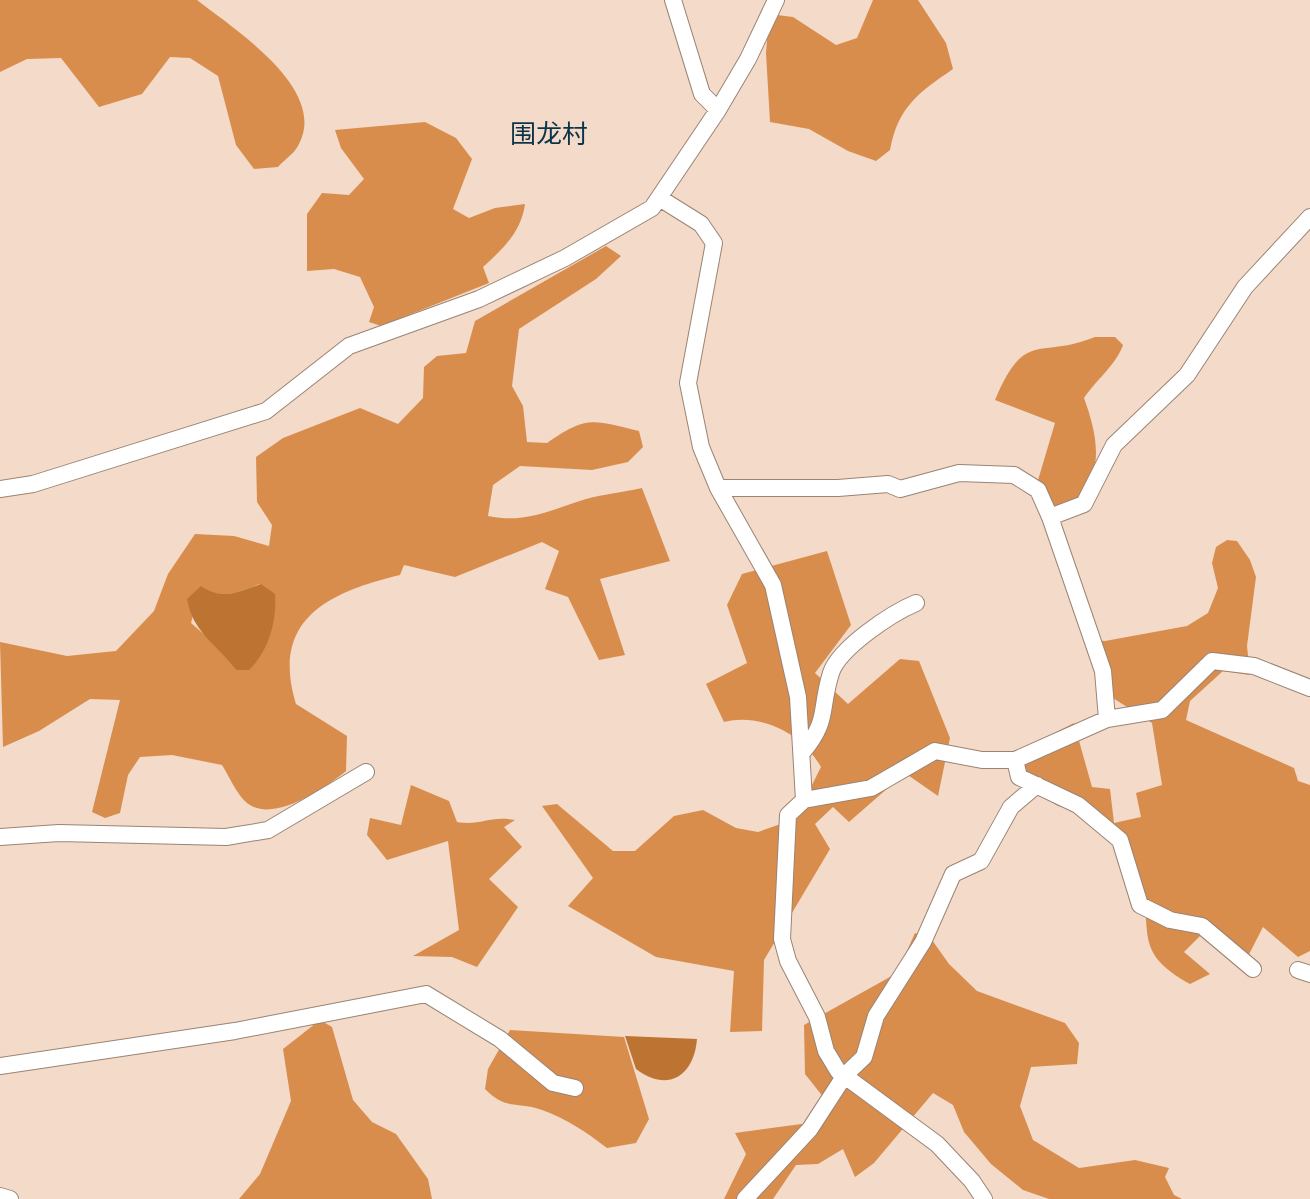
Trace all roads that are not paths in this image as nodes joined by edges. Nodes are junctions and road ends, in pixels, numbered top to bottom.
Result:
1 (673, 0) edge
2 (776, 0) edge
3 (718, 110) junction
4 (661, 199) junction
5 (1310, 217) edge
6 (718, 488) junction
7 (0, 489) edge
8 (1050, 517) junction
9 (916, 603) dead end
10 (1310, 688) edge
11 (1107, 719) junction
12 (802, 753) junction
13 (1015, 760) junction
14 (366, 772) dead end
15 (1037, 785) junction
16 (804, 800) junction
17 (0, 837) edge
18 (1253, 969) dead end
19 (0, 1066) edge
20 (842, 1073) junction
21 (575, 1088) dead end
22 (0, 1196) edge
23 (10, 1199) edge
24 (745, 1199) edge
25 (984, 1199) edge

1 - 3 street
2 - 3 street
3 - 4 street
4 - 6 street
4 - 7 street
5 - 8 street
6 - 8 street
6 - 12 street
8 - 11 street
9 - 12 street
10 - 11 street
11 - 13 street
12 - 16 street
13 - 15 street
13 - 16 street
14 - 17 street
15 - 18 street
15 - 20 street
16 - 20 street
19 - 21 street
20 - 24 street
20 - 25 street
22 - 23 street

